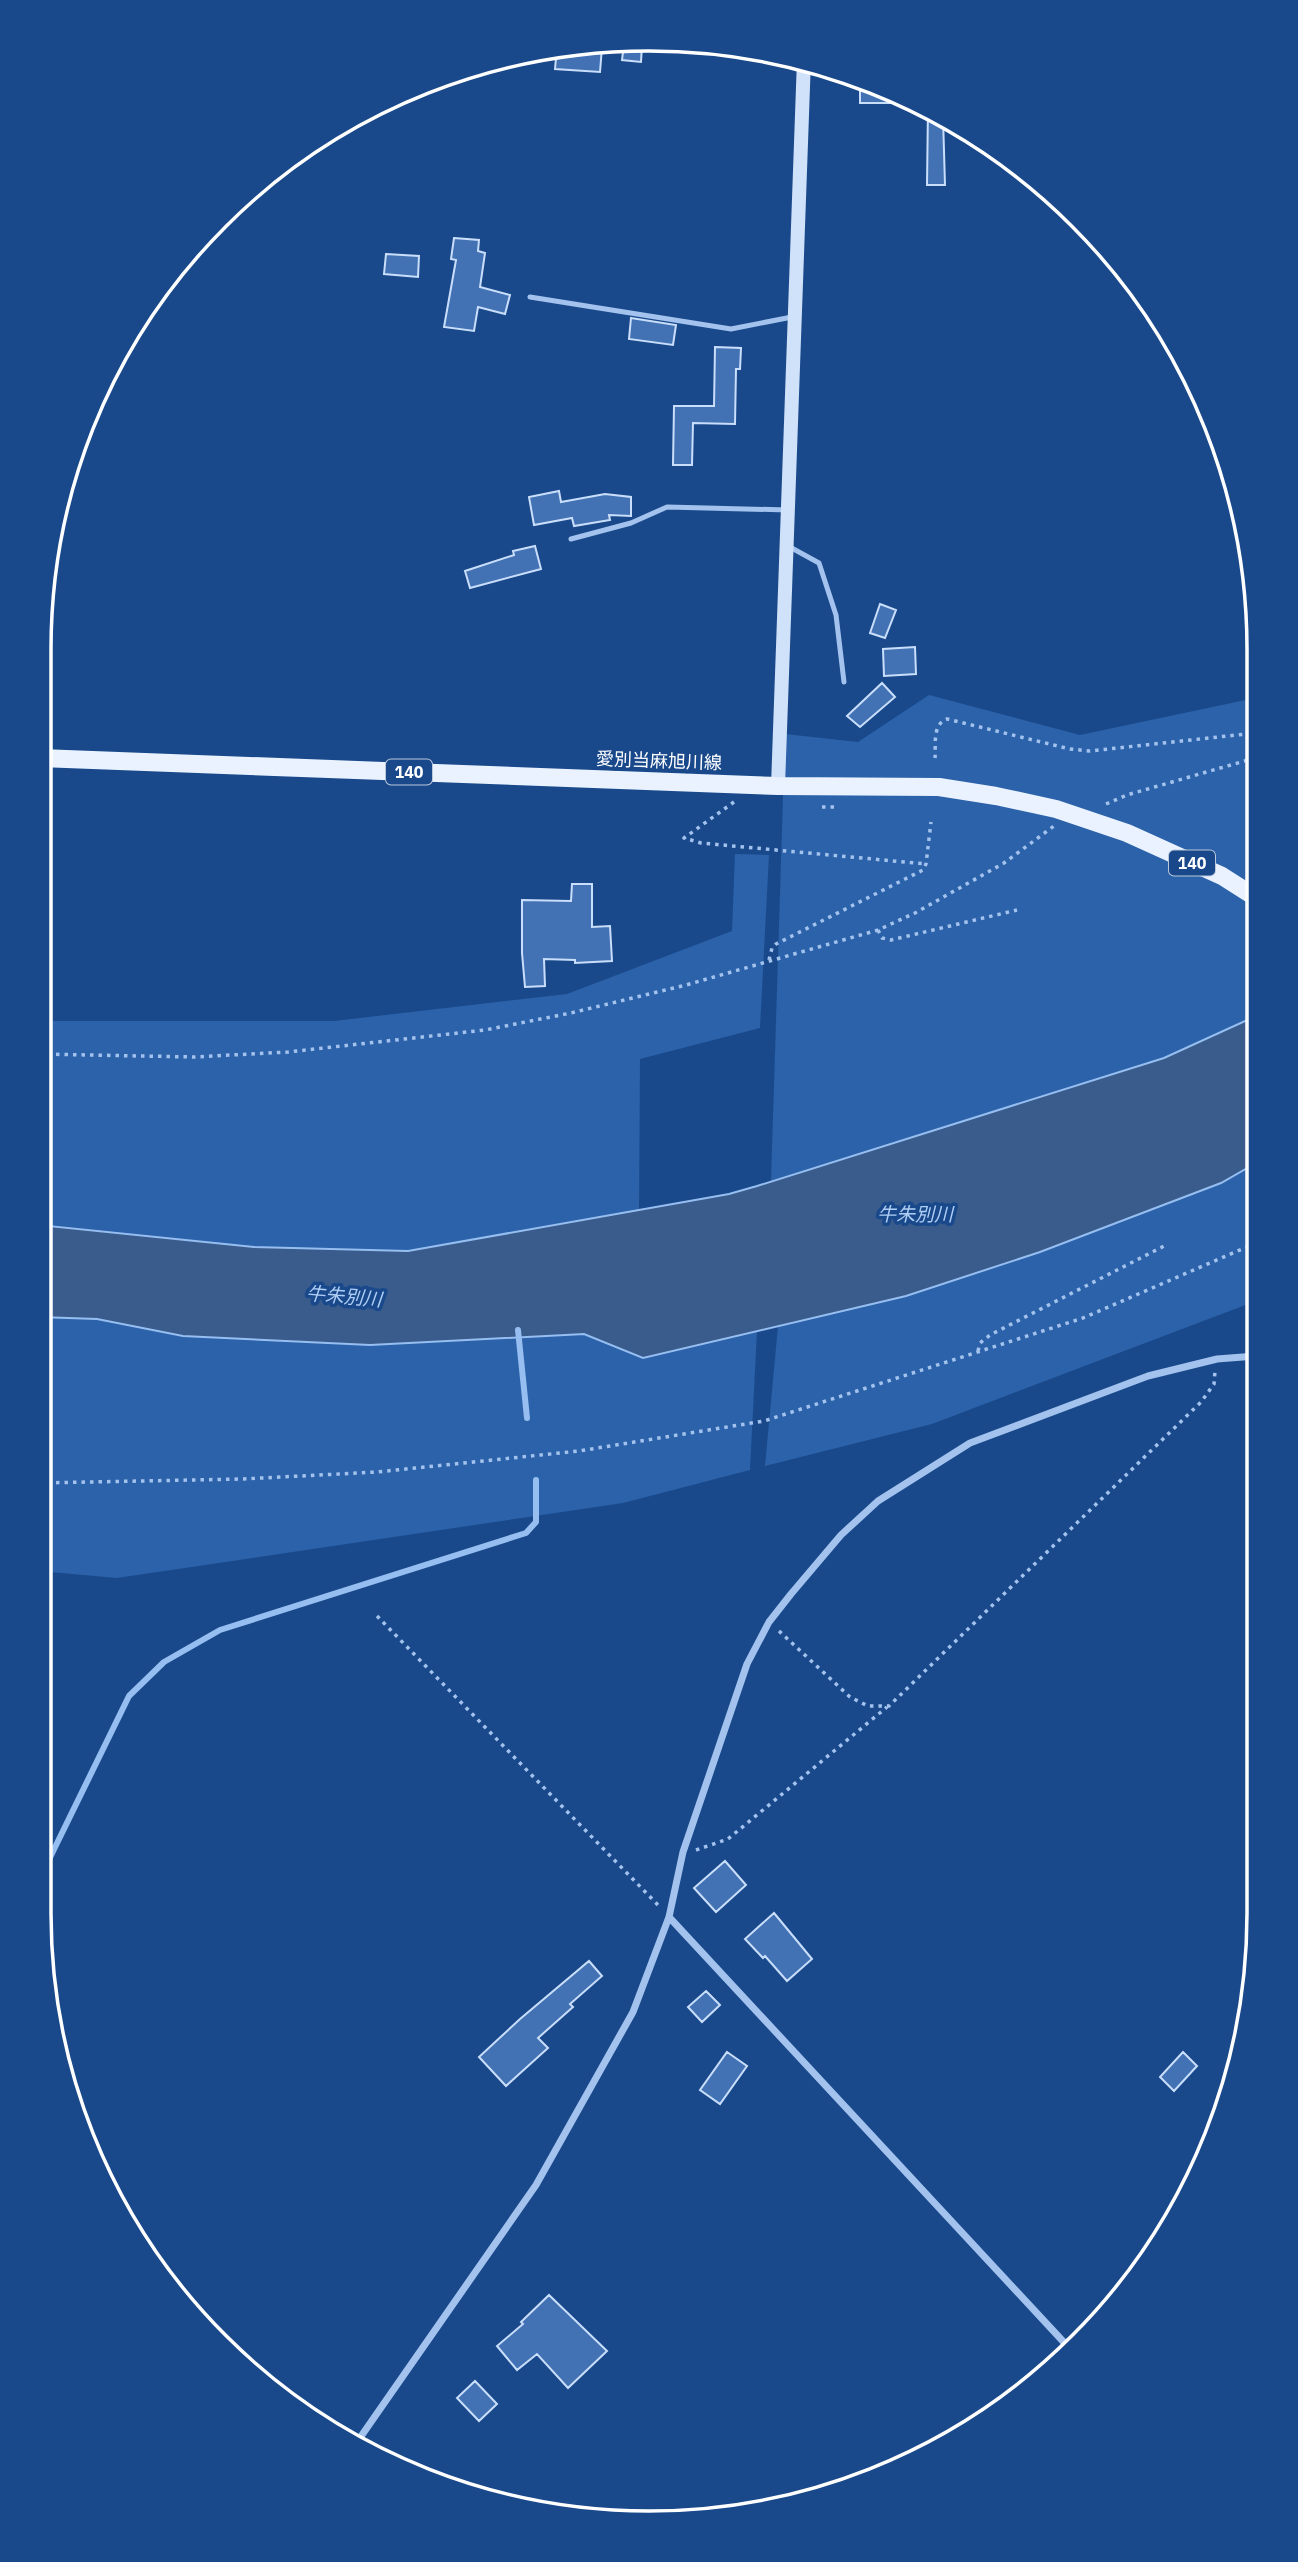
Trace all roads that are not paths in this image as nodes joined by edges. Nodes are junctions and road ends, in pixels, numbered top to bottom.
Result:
1 (804, 71) edge
2 (530, 297) dead end
3 (795, 317) junction
4 (788, 510) junction
5 (571, 539) dead end
6 (787, 545) junction
7 (844, 682) dead end
8 (51, 758) edge
9 (778, 786) junction
10 (1247, 892) edge
11 (1247, 1357) edge
12 (669, 1917) junction
13 (1065, 2343) edge
14 (361, 2437) edge

1 - 3 street
2 - 3 lane
3 - 4 street
4 - 5 lane
4 - 6 street
6 - 7 lane
6 - 9 street
8 - 9 main road, 愛別当麻旭川線 / 140
9 - 10 main road, 愛別当麻旭川線 / 140
11 - 12 street
12 - 13 street
12 - 14 street

